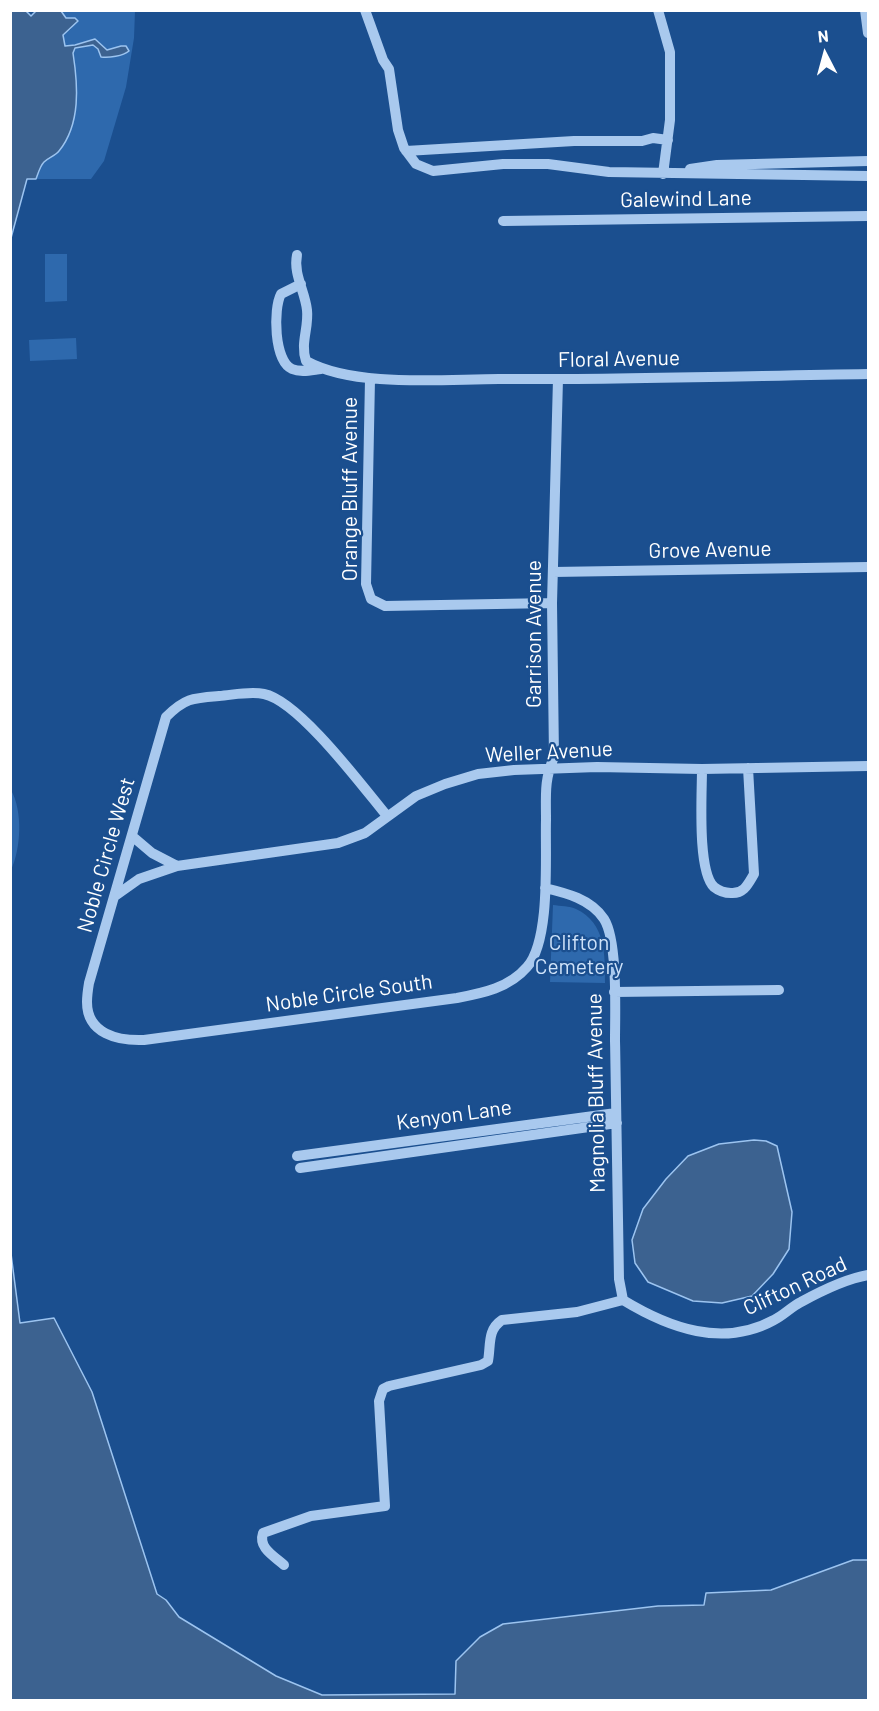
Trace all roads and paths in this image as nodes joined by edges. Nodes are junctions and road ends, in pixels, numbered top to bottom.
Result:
1 (365, 10) edge
2 (658, 10) edge
3 (865, 10) edge
4 (868, 33) edge
5 (668, 140) junction
6 (406, 151) junction
7 (868, 161) edge
8 (663, 174) junction
9 (868, 176) edge
10 (868, 216) edge
11 (503, 221) dead end
12 (297, 255) dead end
13 (301, 284) junction
14 (321, 369) junction
15 (868, 374) edge
16 (370, 379) junction
17 (558, 379) junction
18 (868, 567) edge
19 (553, 572) junction
20 (552, 603) junction
21 (868, 766) edge
22 (748, 768) junction
23 (549, 769) junction
24 (702, 769) junction
25 (387, 816) junction
26 (132, 836) junction
27 (177, 866) junction
28 (545, 888) junction
29 (115, 897) junction
30 (779, 990) dead end
31 (614, 992) junction
32 (93, 1022) joint
33 (616, 1118) junction
34 (297, 1156) dead end
35 (300, 1168) dead end
36 (868, 1275) edge
37 (623, 1300) junction
38 (284, 1564) dead end

1 - 6 street
2 - 5 street
3 - 4 street
5 - 6 street
5 - 8 street
6 - 8 street
7 - 8 street
8 - 9 street
10 - 11 street, Galewind Lane
12 - 13 street
13 - 14 street
13 - 14 street, Floral Avenue
14 - 16 street, Floral Avenue
15 - 17 street, Floral Avenue
16 - 17 street, Floral Avenue
16 - 20 street, Orange Bluff Avenue
17 - 19 street, Garrison Avenue
18 - 19 street, Grove Avenue
19 - 20 street, Garrison Avenue
20 - 23 street, Garrison Avenue
21 - 22 street, Weller Avenue
22 - 24 street, Weller Avenue
22 - 24 street
23 - 24 street, Weller Avenue
23 - 25 street, Weller Avenue
23 - 28 street, Garrison Avenue
25 - 26 street, Noble Circle West
25 - 27 street, Weller Avenue
26 - 27 street
26 - 29 street, Noble Circle West
27 - 29 street, Weller Avenue
28 - 31 street, Magnolia Bluff Avenue
28 - 32 street, Noble Circle South
29 - 32 street, Noble Circle West
30 - 31 street
31 - 33 street, Magnolia Bluff Avenue
33 - 34 street, Kenyon Lane
33 - 35 street
33 - 37 street, Magnolia Bluff Avenue
36 - 37 street, Clifton Road
37 - 38 street

